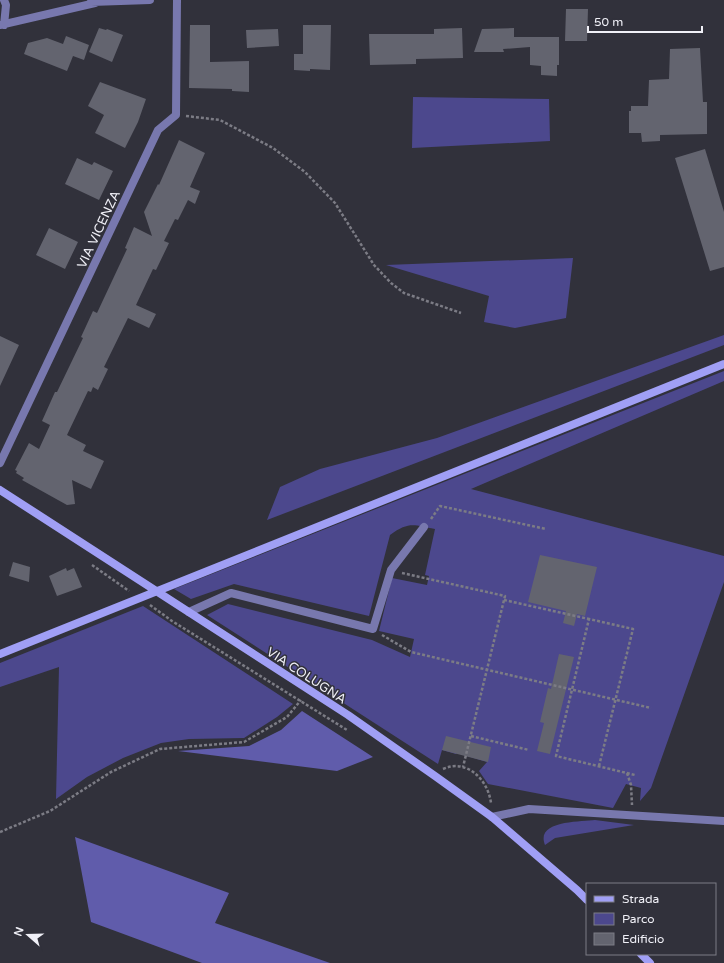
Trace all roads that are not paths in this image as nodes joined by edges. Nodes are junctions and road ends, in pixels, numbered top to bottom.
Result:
1 (4, 0) edge
2 (83, 0) edge
3 (150, 0) edge
4 (177, 0) edge
5 (95, 2) junction
6 (2, 25) edge
7 (724, 364) edge
8 (0, 463) edge
9 (0, 490) edge
10 (424, 527) road end
11 (189, 612) junction
12 (0, 654) edge
13 (492, 817) junction
14 (724, 821) edge
15 (586, 899) edge
16 (642, 955) edge
17 (650, 963) edge

1 - 6 street
2 - 5 street
3 - 5 street
4 - 8 street, VIA VICENZA
5 - 6 street
7 - 12 main road
9 - 11 main road, VIA COLUGNA
10 - 11 street
11 - 13 main road, VIA COLUGNA
13 - 14 street
13 - 15 main road, VIA COLUGNA
16 - 17 main road

